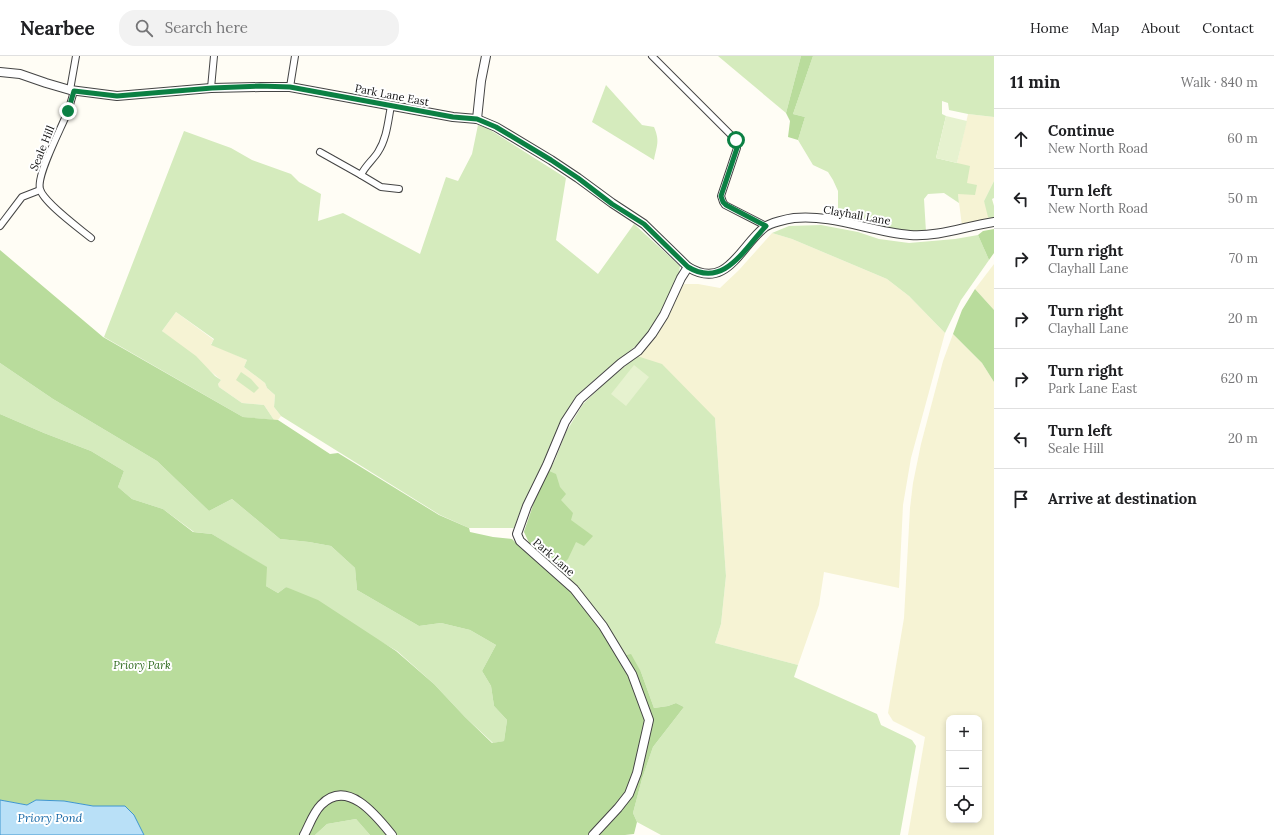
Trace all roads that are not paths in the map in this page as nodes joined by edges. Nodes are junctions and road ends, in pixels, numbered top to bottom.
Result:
1 (76, 56) edge
2 (214, 56) edge
3 (295, 56) edge
4 (486, 56) edge
5 (652, 56) edge
6 (0, 72) edge
7 (290, 87) junction
8 (212, 88) junction
9 (72, 90) junction
10 (391, 106) junction
11 (477, 119) junction
12 (320, 152) dead end
13 (360, 175) junction
14 (399, 189) dead end
15 (40, 190) junction
16 (994, 222) edge
17 (0, 226) edge
18 (766, 226) junction
19 (91, 238) dead end
20 (688, 267) junction
21 (304, 835) edge
22 (392, 835) edge
23 (593, 835) edge

1 - 9 street, Seale Hill
2 - 8 street
3 - 7 street
4 - 11 street
5 - 18 street
6 - 9 street, Park Lane East
7 - 8 street, Park Lane East
7 - 10 street, Park Lane East
8 - 9 street, Park Lane East
9 - 15 street, Seale Hill
10 - 11 street, Park Lane East
10 - 13 street
11 - 20 street, Park Lane East
12 - 13 street
13 - 14 street
15 - 17 street
15 - 19 street
16 - 18 street, Clayhall Lane
18 - 20 street
20 - 23 street, Park Lane
21 - 22 street

